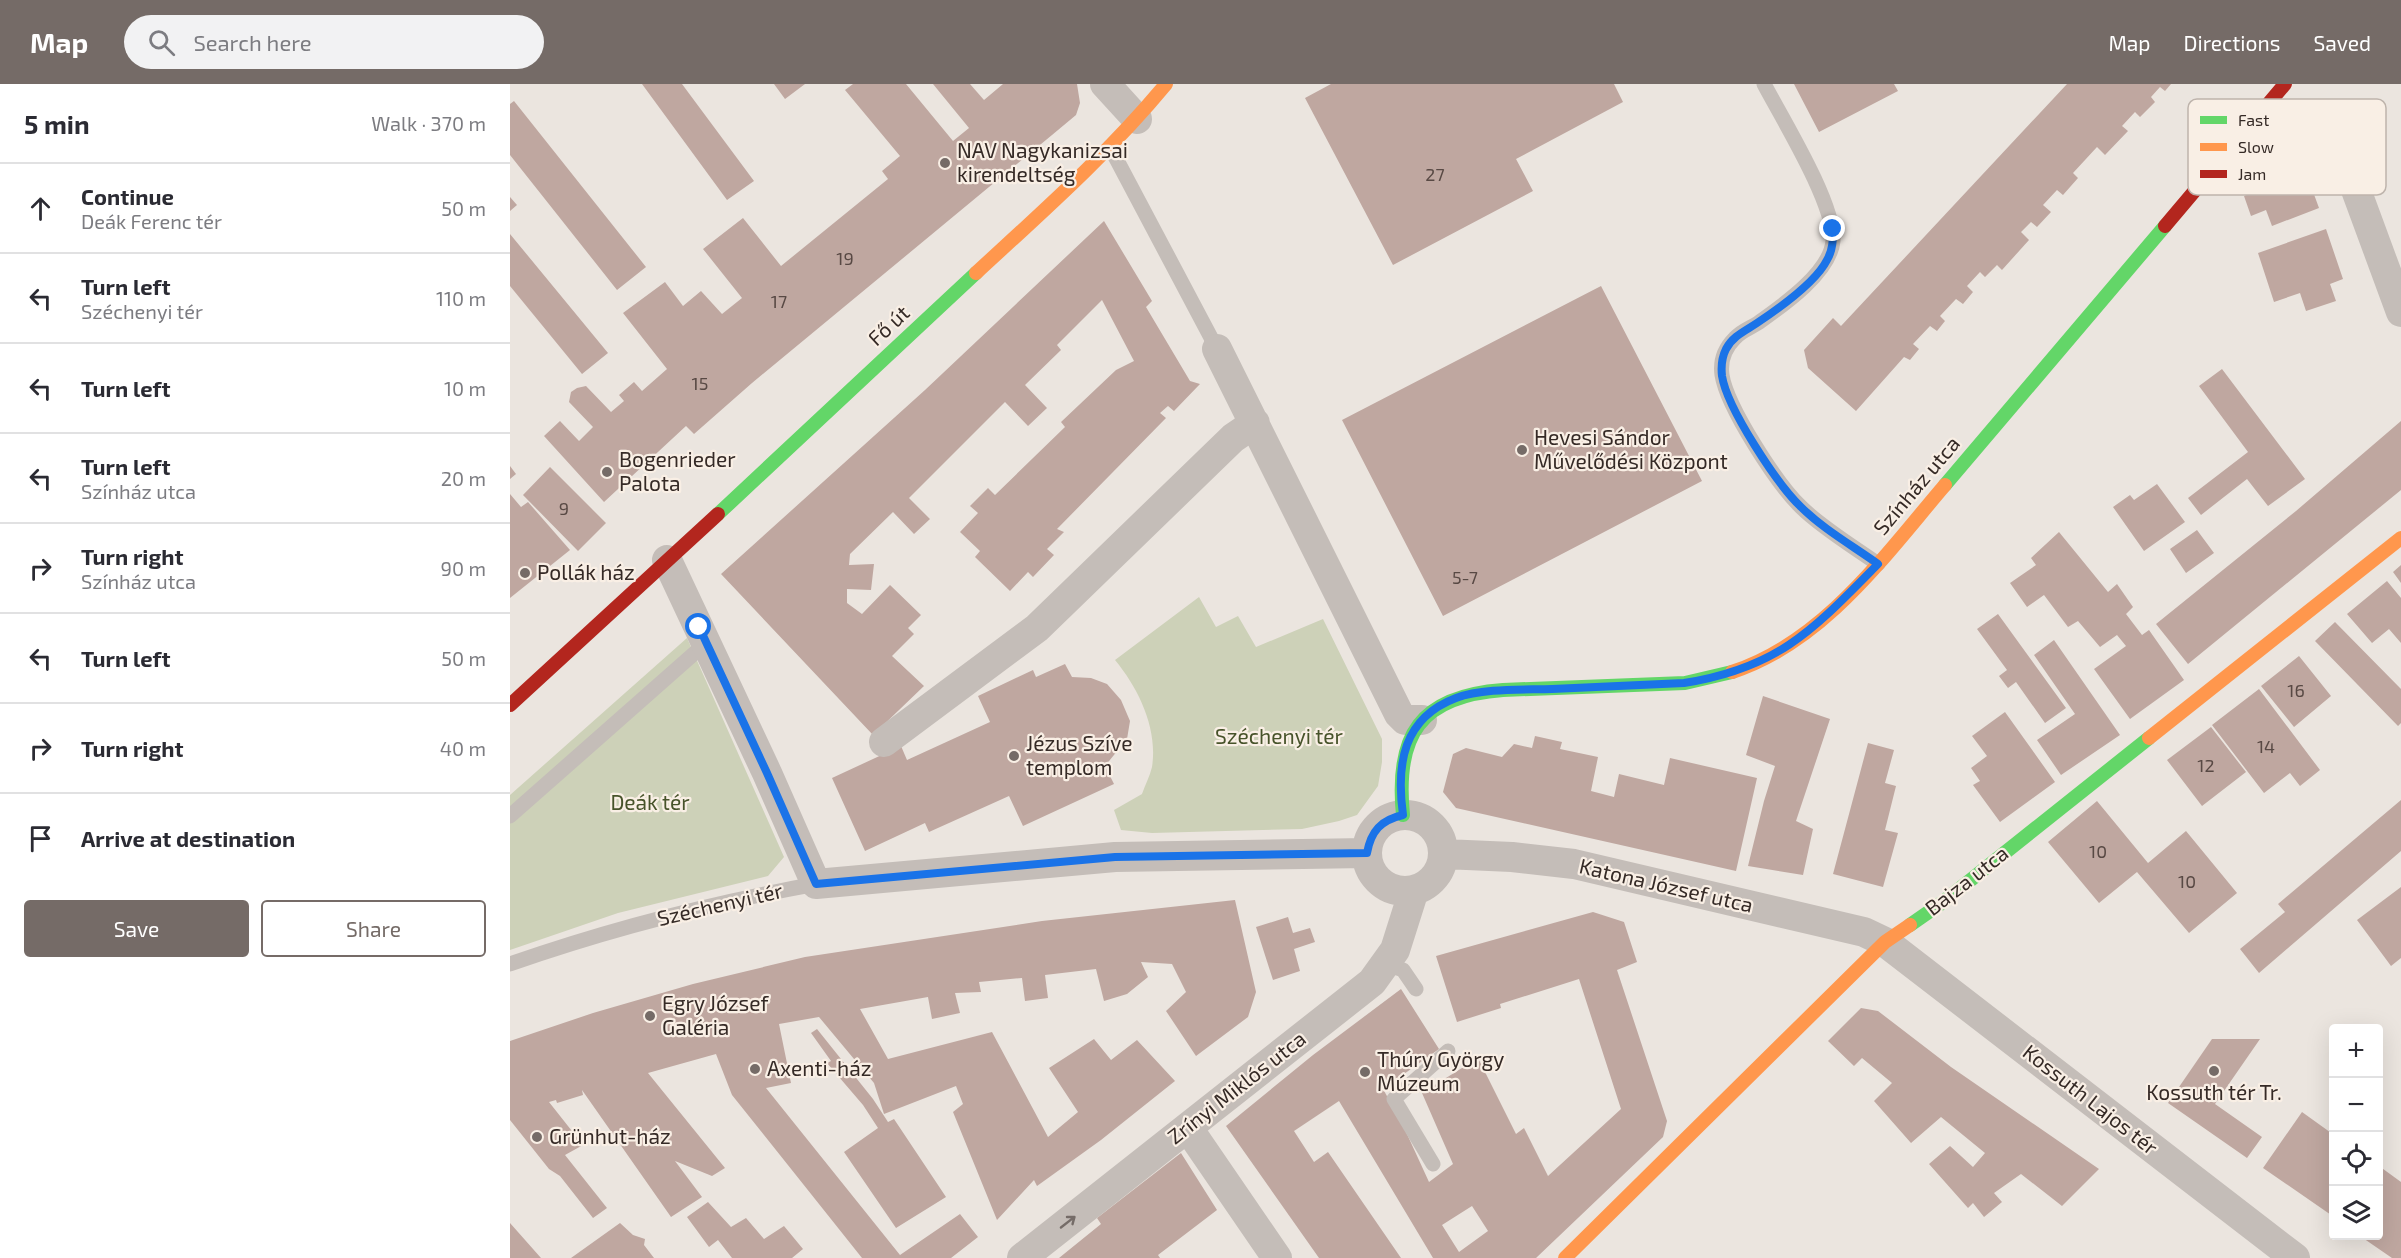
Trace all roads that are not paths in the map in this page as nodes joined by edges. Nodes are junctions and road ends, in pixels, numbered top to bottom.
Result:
1 (1105, 84) edge
2 (1166, 84) edge
3 (1764, 84) edge
4 (2285, 84) edge
5 (2272, 99) edge
6 (1137, 119) junction
7 (1110, 147) junction
8 (2191, 195) edge
9 (2358, 195) edge
10 (2401, 312) edge
11 (1217, 349) joint
12 (1255, 423) junction
13 (2401, 538) edge
14 (667, 560) junction
15 (1878, 564) junction
16 (706, 643) junction
17 (510, 705) edge
18 (1422, 720) junction
19 (884, 742) dead end
20 (1403, 815) junction
21 (510, 816) edge
22 (1367, 853) junction
23 (1444, 854) junction
24 (816, 884) junction
25 (1414, 890) junction
26 (1885, 942) junction
27 (510, 964) edge
28 (1386, 964) junction
29 (1416, 989) dead end
30 (1448, 1051) dead end
31 (1186, 1129) junction
32 (1433, 1164) dead end
33 (1022, 1258) edge
34 (1277, 1258) edge
35 (1565, 1258) edge
36 (2295, 1258) edge

1 - 6 street
2 - 6 street, Fő út
3 - 15 lane
4 - 5 street, Színház utca
6 - 7 street, Fő út
7 - 11 lane
7 - 14 street, Fő út
8 - 15 street, Színház utca
9 - 10 street
11 - 12 street
12 - 18 street
12 - 19 street
13 - 26 street, Bajza utca
14 - 16 street
14 - 17 street
15 - 18 street, Színház utca
16 - 21 lane
16 - 24 street
18 - 20 street, Színház utca
20 - 22 street
20 - 23 street
22 - 24 street, Széchenyi tér
22 - 25 street
23 - 25 street
23 - 26 street, Katona József utca
24 - 27 lane, Széchenyi tér
25 - 28 street, Zrínyi Miklós utca
26 - 35 street, Bajza utca
26 - 36 street, Kossuth Lajos tér
28 - 29 lane
28 - 31 street, Zrínyi Miklós utca
30 - 32 lane
33 -> 31 street, Zrínyi Miklós utca
31 - 34 street

